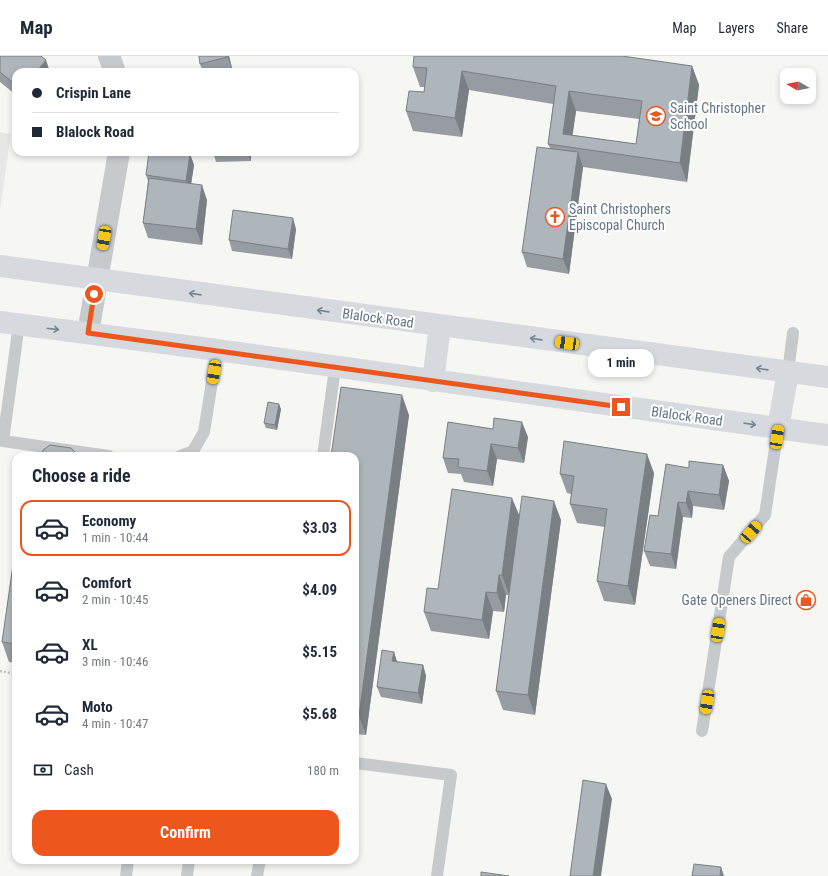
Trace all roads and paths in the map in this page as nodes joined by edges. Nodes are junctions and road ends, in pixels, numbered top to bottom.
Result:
1 (109, 56) edge
2 (114, 68) edge
3 (118, 156) edge
4 (0, 266) edge
5 (96, 281) junction
6 (9, 323) edge
7 (440, 326) junction
8 (88, 333) junction
9 (794, 333) dead end
10 (217, 350) junction
11 (335, 368) junction
12 (788, 372) junction
13 (828, 377) edge
14 (433, 381) junction
15 (778, 428) junction
16 (828, 435) edge
17 (81, 452) edge
18 (191, 452) edge
19 (324, 452) edge
20 (0, 671) edge
21 (12, 673) edge
22 (702, 731) dead end
23 (359, 764) edge
24 (128, 864) edge
25 (188, 864) edge
26 (259, 864) edge
27 (126, 876) edge
28 (187, 876) edge
29 (257, 876) edge
30 (437, 876) edge

1 - 2 street
3 - 5 street
4 - 5 main road, Blalock Road
7 -> 5 main road, Blalock Road
5 - 8 street
6 -> 8 main road, Blalock Road
6 - 17 lane
12 -> 7 main road, Blalock Road
7 - 14 main road
8 - 10 main road, Blalock Road
9 - 12 lane
10 - 11 main road, Blalock Road
10 - 18 lane
11 - 14 main road, Blalock Road
11 - 19 lane
12 - 13 main road, Blalock Road
12 - 15 main road
14 -> 15 main road, Blalock Road
15 - 16 main road, Blalock Road
15 - 22 lane
20 - 21 path
23 - 30 lane
24 - 27 lane
25 - 28 lane
26 - 29 lane

